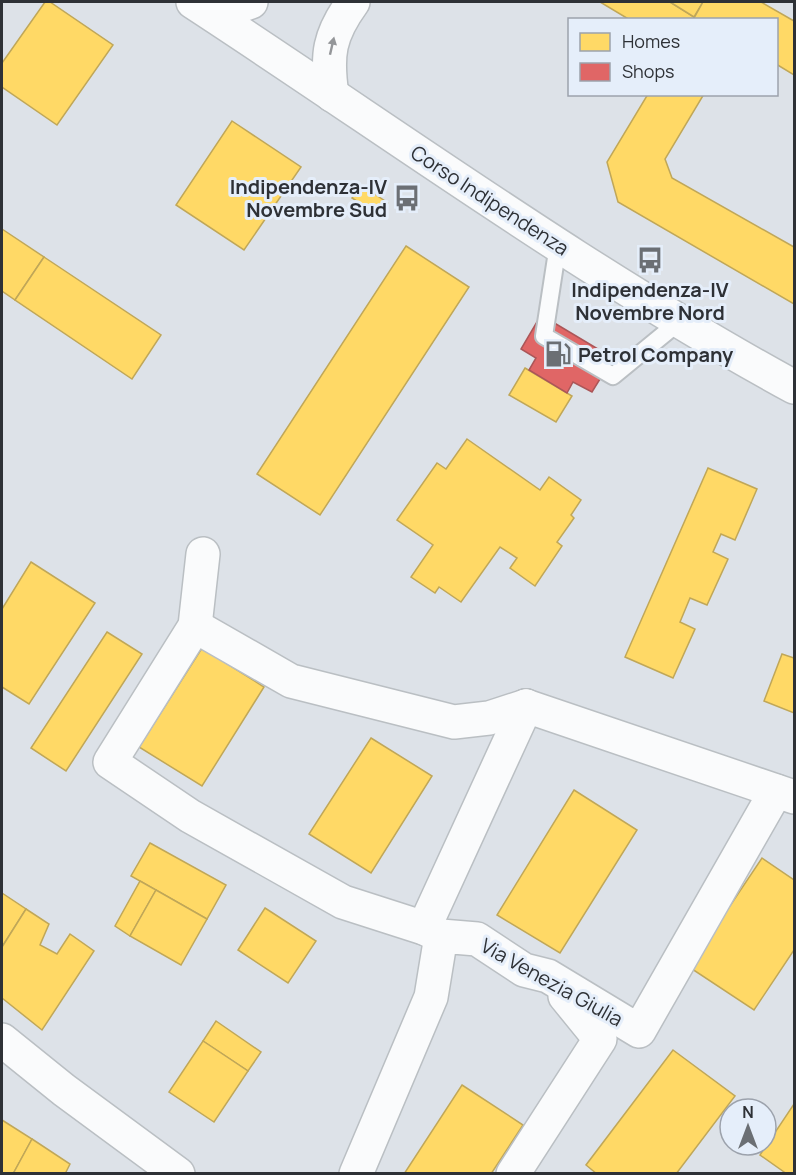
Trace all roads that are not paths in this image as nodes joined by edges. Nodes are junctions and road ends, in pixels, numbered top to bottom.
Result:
1 (251, 2) edge
2 (353, 2) edge
3 (203, 8) edge
4 (332, 95) junction
5 (558, 244) junction
6 (680, 321) junction
7 (795, 387) edge
8 (203, 554) dead end
9 (195, 626) junction
10 (526, 706) junction
11 (785, 794) edge
12 (433, 932) junction
13 (548, 976) junction
14 (2, 1040) edge
15 (178, 1173) edge
16 (356, 1173) edge
17 (513, 1173) edge

1 - 3 street
4 -> 2 street
3 - 4 street, Corso Indipendenza
4 - 5 street, Corso Indipendenza
5 - 6 street, Corso Indipendenza
5 - 6 lane
6 - 7 street, Corso Indipendenza
8 - 9 street
9 - 10 street
9 - 12 street, Via Venezia Giulia
10 - 11 street
10 - 12 street
11 - 13 street, Via Venezia Giulia
12 - 13 street, Via Venezia Giulia
12 - 16 street
13 - 17 street
14 - 15 street

